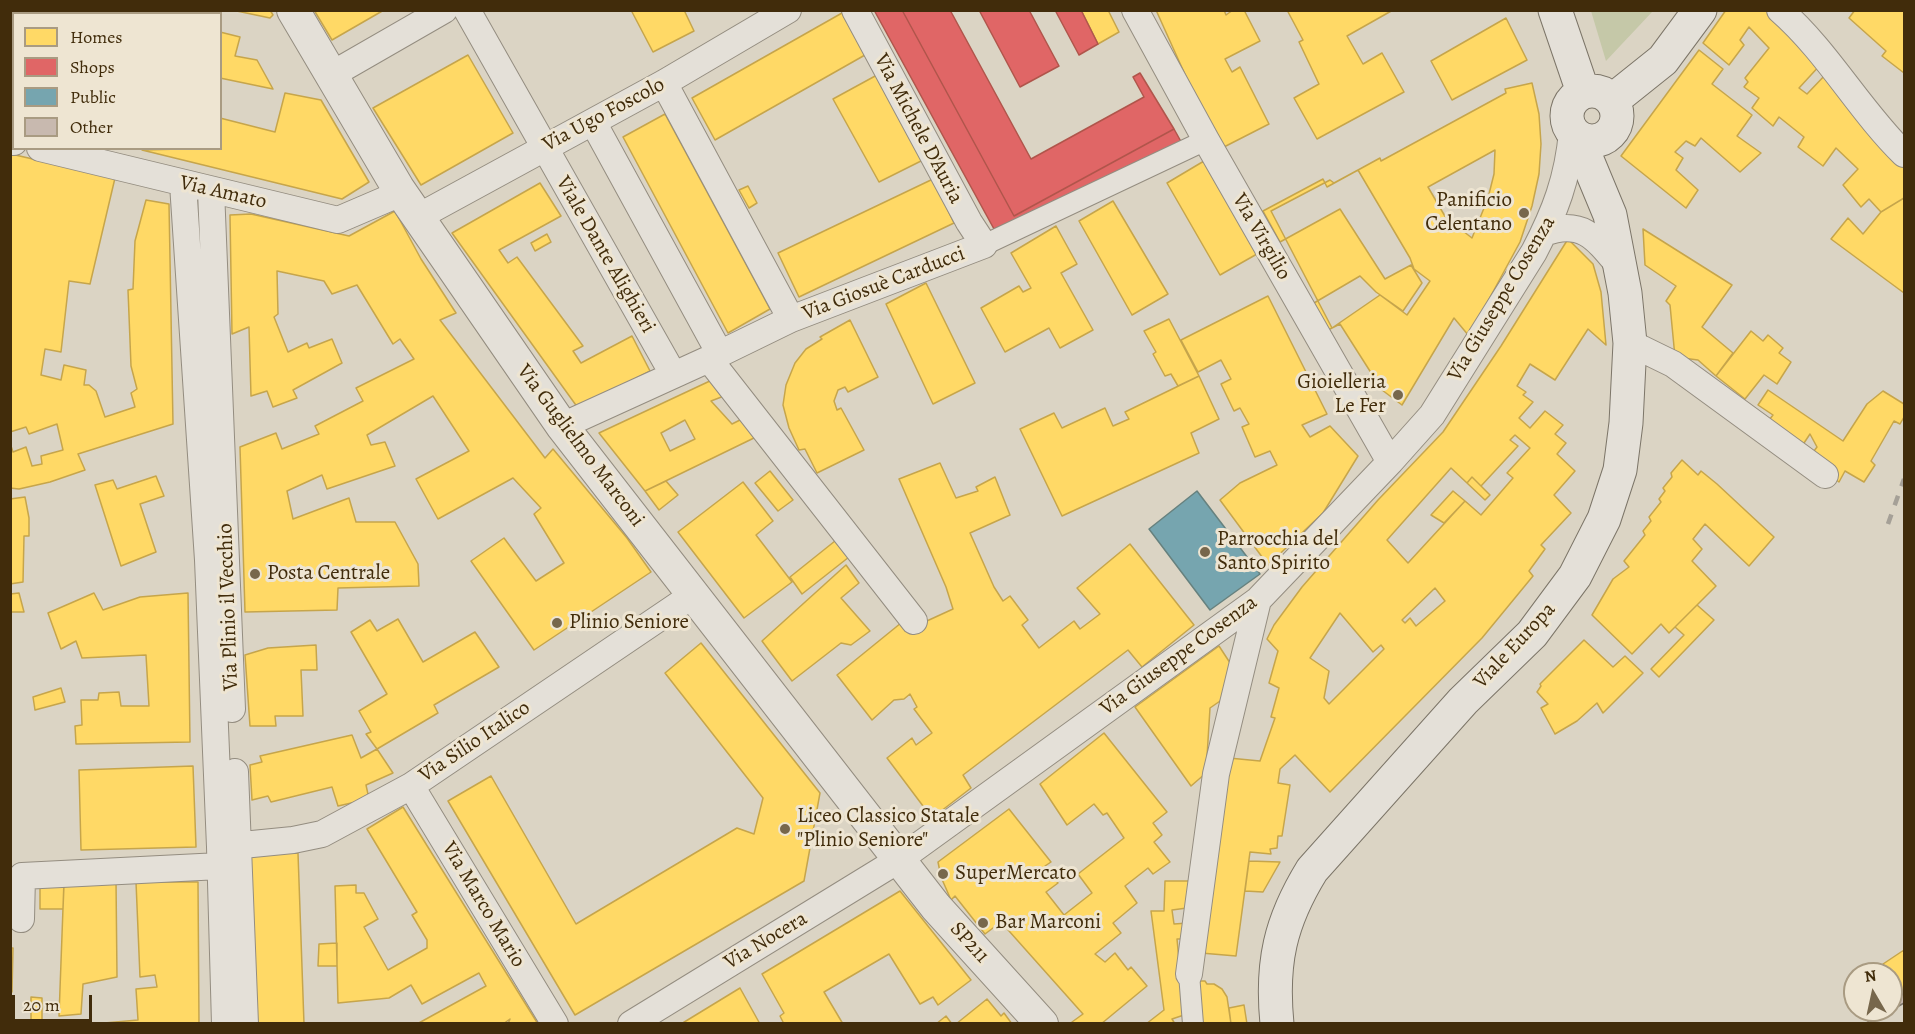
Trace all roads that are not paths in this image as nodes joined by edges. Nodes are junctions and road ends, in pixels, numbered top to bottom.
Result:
1 (293, 10) edge
2 (444, 10) edge
3 (467, 10) edge
4 (788, 10) edge
5 (855, 10) edge
6 (1135, 10) edge
7 (1555, 10) edge
8 (1700, 10) edge
9 (1780, 10) edge
10 (331, 75) junction
11 (664, 83) junction
12 (1598, 96) junction
13 (592, 122) junction
14 (1611, 132) junction
15 (1575, 135) junction
16 (1206, 140) junction
17 (544, 147) junction
18 (48, 150) edge
19 (1905, 154) edge
20 (183, 184) junction
21 (211, 190) junction
22 (410, 205) junction
23 (1610, 215) junction
24 (1544, 232) junction
25 (984, 245) junction
26 (1620, 267) junction
27 (791, 319) junction
28 (1630, 343) junction
29 (715, 356) junction
30 (673, 374) junction
31 (562, 426) junction
32 (1390, 462) junction
33 (1824, 475) dead end
34 (693, 595) junction
35 (1258, 600) junction
36 (914, 621) dead end
37 (411, 786) junction
38 (226, 852) junction
39 (900, 859) junction
40 (21, 919) dead end
41 (1190, 974) joint
42 (639, 1021) edge
43 (225, 1023) edge
44 (245, 1023) edge
45 (555, 1023) edge
46 (1042, 1023) edge
47 (1192, 1023) edge
48 (1277, 1023) edge

1 - 10 street, Via Guglielmo Marconi
2 - 10 street
3 - 17 street, Viale Dante Alighieri
4 - 11 street, Via Ugo Foscolo
5 - 25 street, Via Michele D'Auria
6 - 16 street, Via Virgilio
7 - 12 main road
8 - 12 main road
9 - 19 street
10 - 22 street, Via Guglielmo Marconi
11 - 13 street, Via Ugo Foscolo
11 - 27 street
12 - 14 main road
12 - 15 main road
13 - 17 street, Via Ugo Foscolo
13 - 29 street
14 - 15 main road
14 - 23 main road
15 - 23 main road
15 - 24 street, Via Giuseppe Cosenza
16 - 25 street, Via Giosuè Carducci
16 - 32 street, Via Virgilio
17 - 22 street, Via Ugo Foscolo
17 - 30 street, Viale Dante Alighieri
18 - 20 street, Via Amato
20 - 21 street, Via Amato
20 - 38 street
21 - 22 street, Via Amato
21 - 38 street, Via Plinio il Vecchio
22 - 31 street, Via Guglielmo Marconi
23 - 26 main road, Viale Europa
24 - 26 street
24 - 32 street, Via Giuseppe Cosenza
25 - 27 street, Via Giosuè Carducci
26 - 28 main road, Viale Europa
27 - 29 street, Via Giosuè Carducci
28 - 33 street
28 - 48 main road, Viale Europa
29 - 30 street, Via Giosuè Carducci
29 - 36 street
30 - 31 street, Via Giosuè Carducci
31 - 34 street, Via Guglielmo Marconi
32 - 35 street, Via Giuseppe Cosenza
34 - 37 street, Via Silio Italico
34 - 39 street, Via Guglielmo Marconi
35 - 39 street, Via Giuseppe Cosenza
35 - 41 street
37 - 38 street, Via Silio Italico
37 - 45 street, Via Marco Mario
38 - 40 street, Via Silio Italico
38 - 43 street
38 - 44 street, Via Plinio il Vecchio
39 - 42 street, Via Nocera
39 - 46 street, SP211
41 - 47 street

